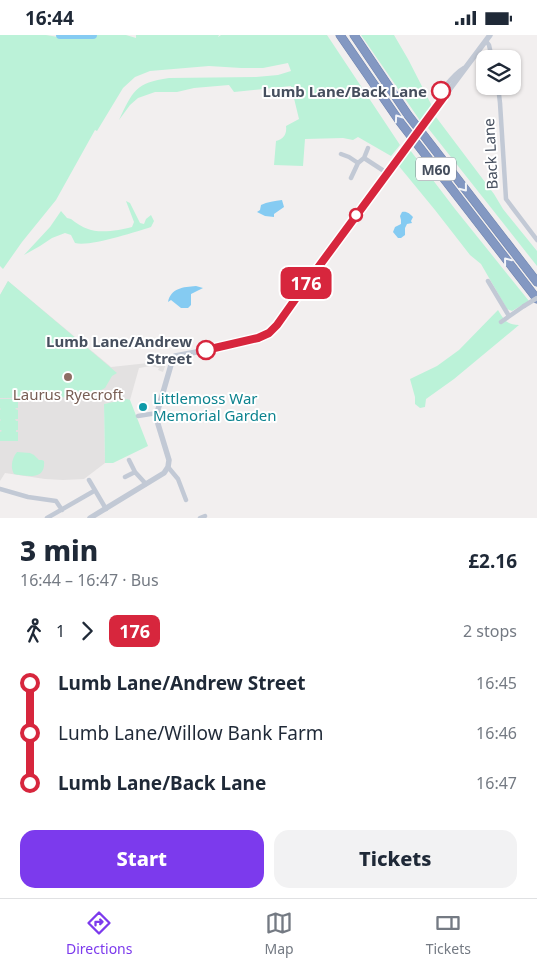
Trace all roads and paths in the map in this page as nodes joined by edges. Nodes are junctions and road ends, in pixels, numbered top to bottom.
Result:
1 (340, 35) edge
2 (354, 35) edge
3 (490, 35) edge
4 (486, 41) junction
5 (491, 50) edge
6 (499, 95) edge
7 (368, 147) dead end
8 (341, 154) dead end
9 (364, 158) junction
10 (358, 163) junction
11 (384, 172) junction
12 (351, 177) dead end
13 (537, 240) edge
14 (488, 281) dead end
15 (537, 282) edge
16 (537, 299) edge
17 (509, 316) junction
18 (501, 322) dead end
19 (157, 413) junction
20 (138, 415) dead end
21 (129, 460) dead end
22 (168, 467) junction
23 (136, 472) junction
24 (125, 477) dead end
25 (89, 480) dead end
26 (146, 484) junction
27 (0, 489) edge
28 (94, 491) junction
29 (186, 500) dead end
30 (62, 509) junction
31 (106, 509) junction
32 (47, 518) edge
33 (90, 518) edge

16 -> 1 highway, M60
2 -> 15 highway, M60
3 - 4 street
4 - 5 street
4 - 11 street, bridge
6 - 13 street, Back Lane
7 - 9 street
8 - 10 street
9 - 10 street
9 - 11 street
10 - 12 street
11 - 19 street
14 - 17 street
16 - 17 street, bridge
17 - 18 street
19 - 20 street
19 - 22 street
21 - 23 street
22 - 26 street
22 - 29 street
23 - 24 street
23 - 26 street
25 - 28 street
26 - 31 street
27 - 30 street
28 - 30 street
28 - 31 street
30 - 32 street
31 - 33 street

